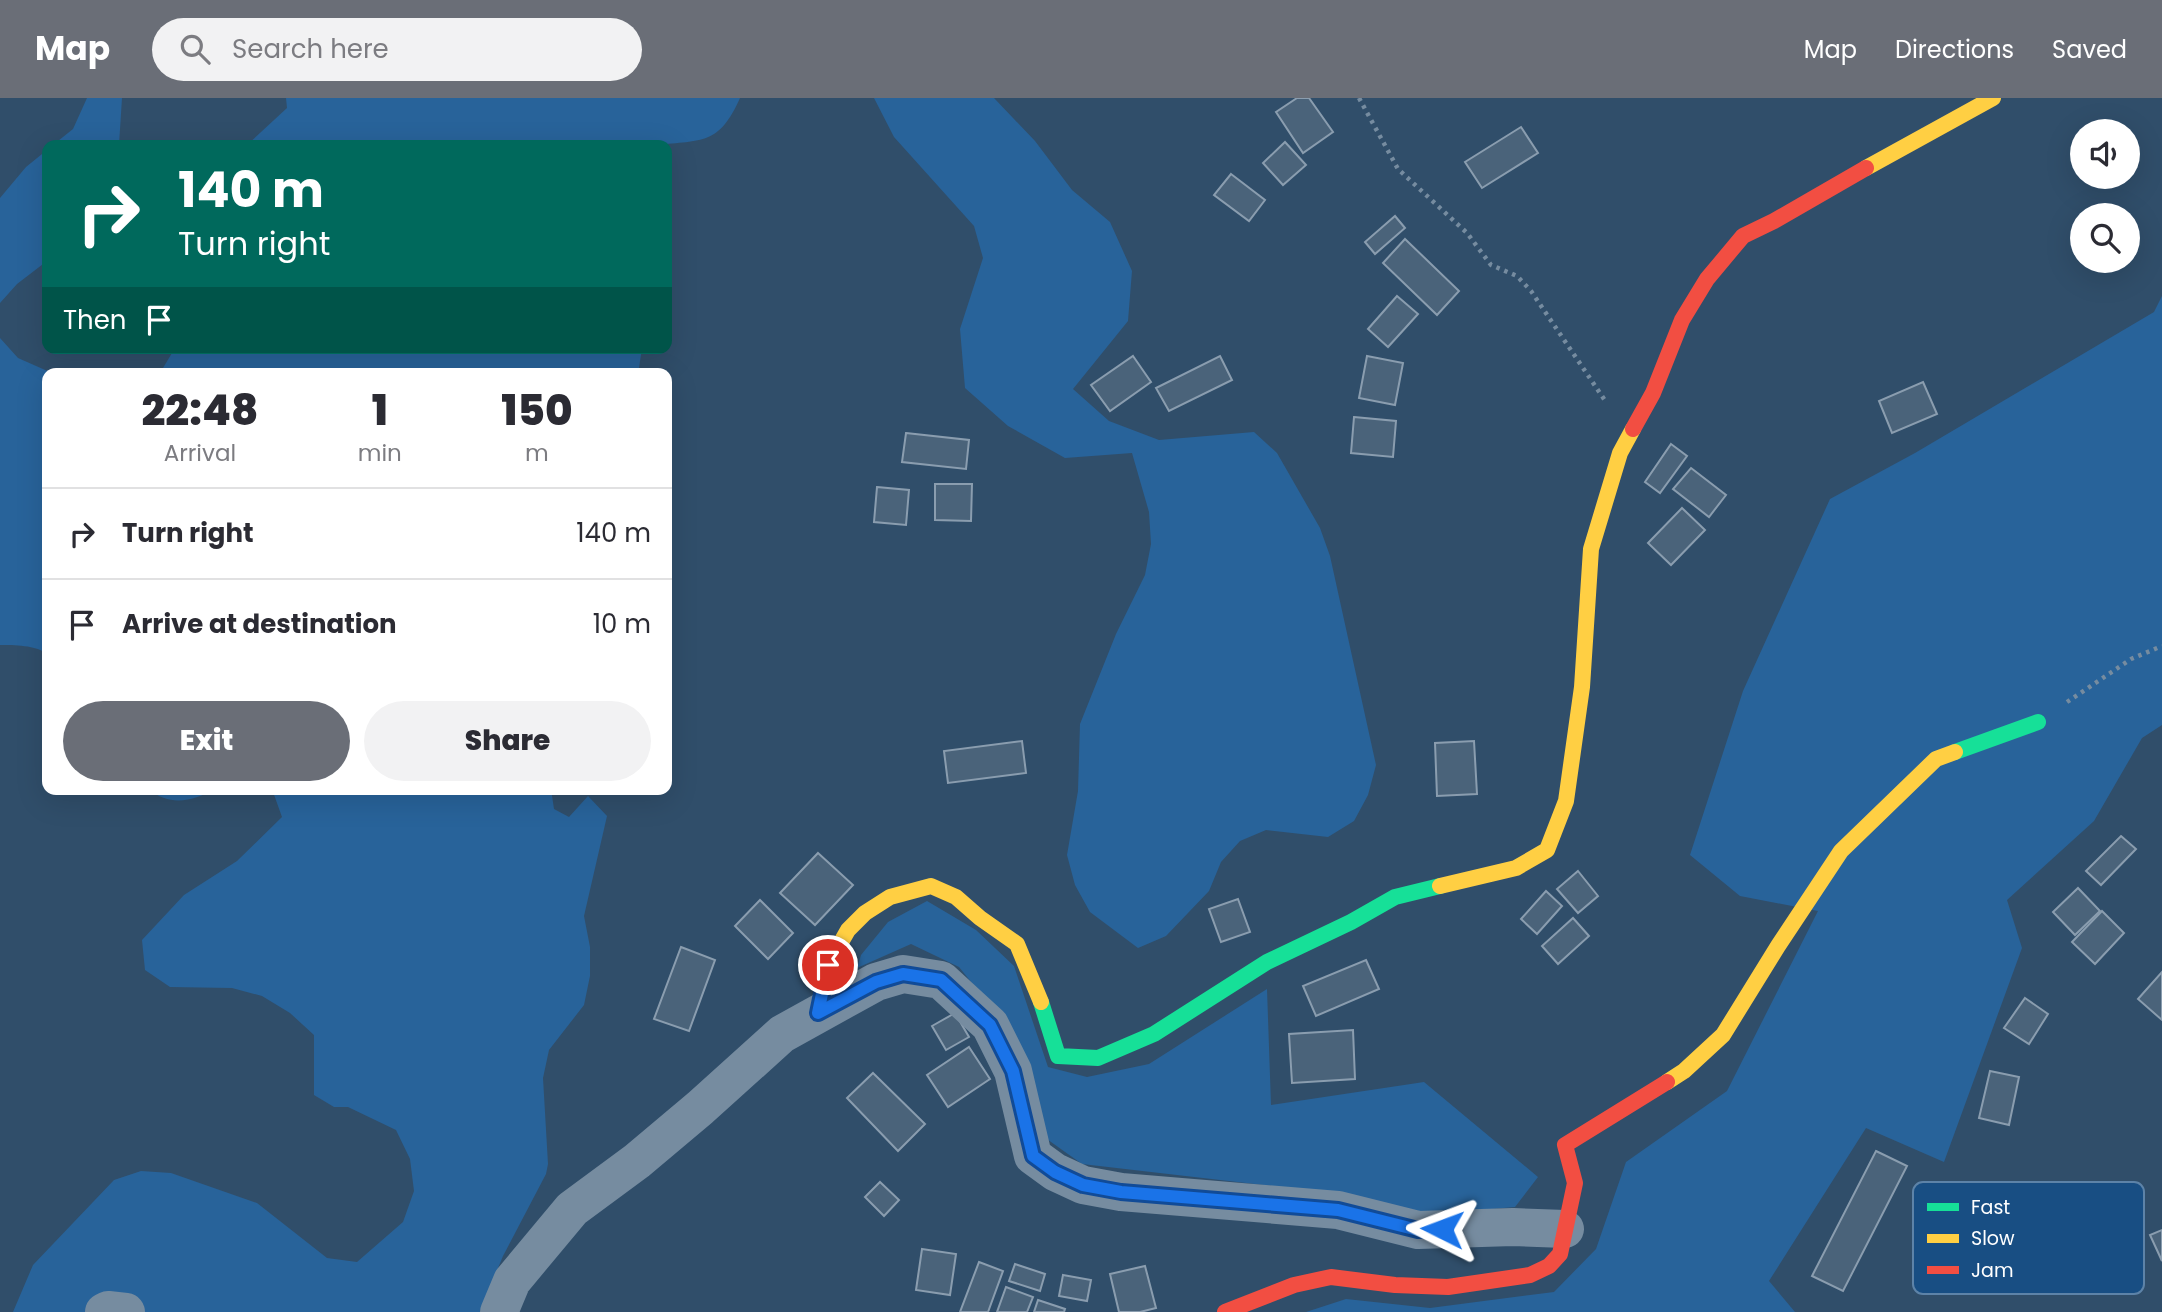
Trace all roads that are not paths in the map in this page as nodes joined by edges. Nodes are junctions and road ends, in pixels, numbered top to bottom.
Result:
1 (1993, 98) edge
2 (2038, 722) road end
3 (818, 1013) junction
4 (1565, 1229) junction
5 (104, 1312) edge
6 (126, 1312) edge
7 (499, 1312) edge
8 (1225, 1312) edge

1 - 3 street
2 - 4 street
3 - 4 street
3 - 7 street
4 - 8 street
5 - 6 street

